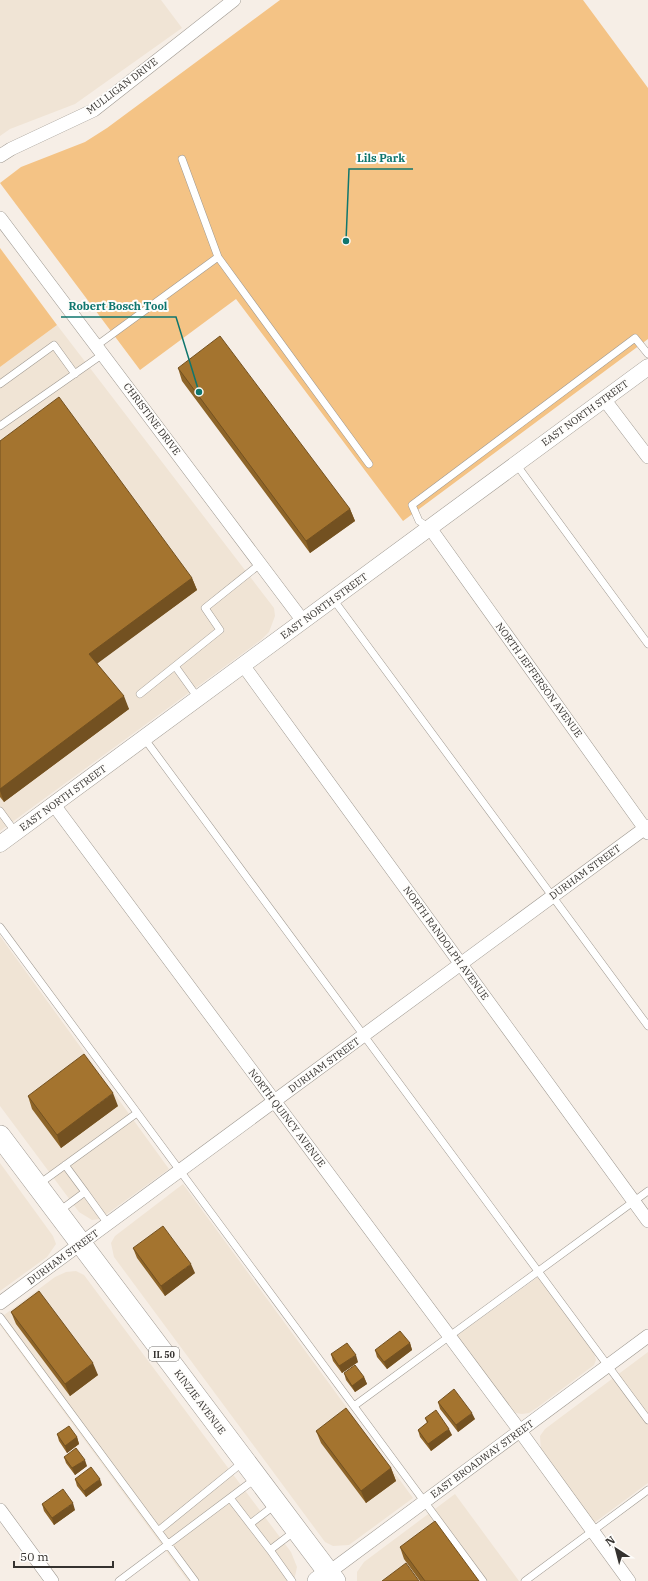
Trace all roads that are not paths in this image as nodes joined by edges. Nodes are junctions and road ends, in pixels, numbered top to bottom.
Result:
1 (234, 0) edge
2 (0, 156) edge
3 (182, 159) dead end
4 (0, 218) edge
5 (218, 256) junction
6 (100, 350) junction
7 (648, 354) edge
8 (648, 367) edge
9 (76, 374) junction
10 (0, 384) edge
11 (604, 399) junction
12 (0, 426) edge
13 (648, 457) edge
14 (369, 464) dead end
15 (516, 464) junction
16 (430, 528) junction
17 (260, 564) junction
18 (333, 599) junction
19 (303, 621) junction
20 (648, 644) edge
21 (243, 665) junction
22 (175, 666) junction
23 (140, 694) dead end
24 (198, 698) junction
25 (144, 738) junction
26 (54, 805) junction
27 (0, 811) edge
28 (647, 829) edge
29 (16, 833) junction
30 (0, 844) edge
31 (552, 896) junction
32 (0, 927) edge
33 (460, 964) junction
34 (648, 1026) edge
35 (364, 1035) junction
36 (274, 1101) junction
37 (137, 1112) junction
38 (0, 1136) edge
39 (65, 1165) junction
40 (180, 1171) junction
41 (37, 1186) junction
42 (648, 1191) edge
43 (84, 1192) junction
44 (634, 1202) junction
45 (57, 1212) junction
46 (648, 1221) edge
47 (108, 1224) junction
48 (81, 1244) junction
49 (539, 1272) junction
50 (0, 1304) edge
51 (0, 1317) edge
52 (648, 1336) edge
53 (450, 1337) junction
54 (608, 1366) junction
55 (354, 1406) junction
56 (648, 1420) edge
57 (520, 1431) junction
58 (244, 1461) junction
59 (257, 1478) junction
60 (648, 1490) edge
61 (230, 1498) junction
62 (424, 1501) junction
63 (277, 1504) junction
64 (0, 1510) edge
65 (250, 1524) junction
66 (296, 1530) junction
67 (158, 1531) junction
68 (593, 1531) junction
69 (168, 1544) junction
70 (270, 1550) junction
71 (327, 1578) edge
72 (52, 1581) edge
73 (120, 1581) edge
74 (195, 1581) edge
75 (292, 1581) edge
76 (483, 1581) edge
77 (525, 1581) edge
78 (629, 1581) edge

1 - 2 street, MULLIGAN DRIVE
3 - 5 lane
4 - 6 street, CHRISTINE DRIVE
5 - 6 lane
5 - 14 lane
6 - 9 lane
6 - 17 street, CHRISTINE DRIVE
7 - 16 lane
8 - 11 street, EAST NORTH STREET
9 - 10 lane
9 - 12 lane
11 - 13 street
11 - 15 street, EAST NORTH STREET
15 - 16 street, EAST NORTH STREET
15 - 20 lane
16 - 18 street, EAST NORTH STREET
16 - 28 street, NORTH JEFFERSON AVENUE
17 - 19 street, CHRISTINE DRIVE
17 - 22 lane
18 - 19 street, EAST NORTH STREET
18 - 31 lane
19 - 21 street, EAST NORTH STREET
21 - 24 street, EAST NORTH STREET
21 - 33 street, NORTH RANDOLPH AVENUE
22 - 23 lane
22 - 24 lane
24 - 25 street, EAST NORTH STREET
25 - 26 street, EAST NORTH STREET
25 - 35 lane
26 - 29 street, EAST NORTH STREET
26 - 36 street, NORTH QUINCY AVENUE
27 - 29 lane
28 - 31 street, DURHAM STREET
29 - 30 street, EAST NORTH STREET
31 - 33 street, DURHAM STREET
31 - 34 lane
32 - 37 lane
33 - 35 street, DURHAM STREET
33 - 44 street, NORTH RANDOLPH AVENUE
35 - 36 street, DURHAM STREET
35 - 49 lane
36 - 40 street, DURHAM STREET
36 - 53 street, NORTH QUINCY AVENUE
37 - 39 lane
37 - 40 lane
38 - 41 main road, KINZIE AVENUE / IL 50
39 - 41 lane
39 - 43 lane
40 - 47 street, DURHAM STREET
40 - 55 lane
41 - 45 main road, KINZIE AVENUE / IL 50
42 - 44 lane
43 - 45 lane
43 - 47 lane
44 - 46 street, NORTH RANDOLPH AVENUE
44 - 49 lane
45 - 48 main road, KINZIE AVENUE / IL 50
47 - 48 street, DURHAM STREET
48 - 50 street, DURHAM STREET
48 - 58 main road, KINZIE AVENUE / IL 50
49 - 53 lane
49 - 54 lane
51 - 67 lane
52 - 54 street, EAST BROADWAY STREET
53 - 55 lane
53 - 57 street, NORTH QUINCY AVENUE
54 - 56 lane
54 - 57 street, EAST BROADWAY STREET
55 - 62 lane
57 - 62 street, EAST BROADWAY STREET
57 - 68 street, NORTH QUINCY AVENUE
58 - 59 main road, KINZIE AVENUE / IL 50
58 - 67 lane
59 - 61 lane
59 - 63 main road, KINZIE AVENUE / IL 50
60 - 68 lane
61 - 65 lane
61 - 69 lane
62 - 71 street, EAST BROADWAY STREET
62 - 76 lane
63 - 65 lane
63 - 66 main road, KINZIE AVENUE / IL 50
64 - 72 street
65 - 70 lane
66 - 70 lane
66 - 71 main road, KINZIE AVENUE / IL 50
67 - 69 lane
68 - 77 lane
68 - 78 street, NORTH QUINCY AVENUE
69 - 73 lane
69 - 74 lane
70 - 75 lane

